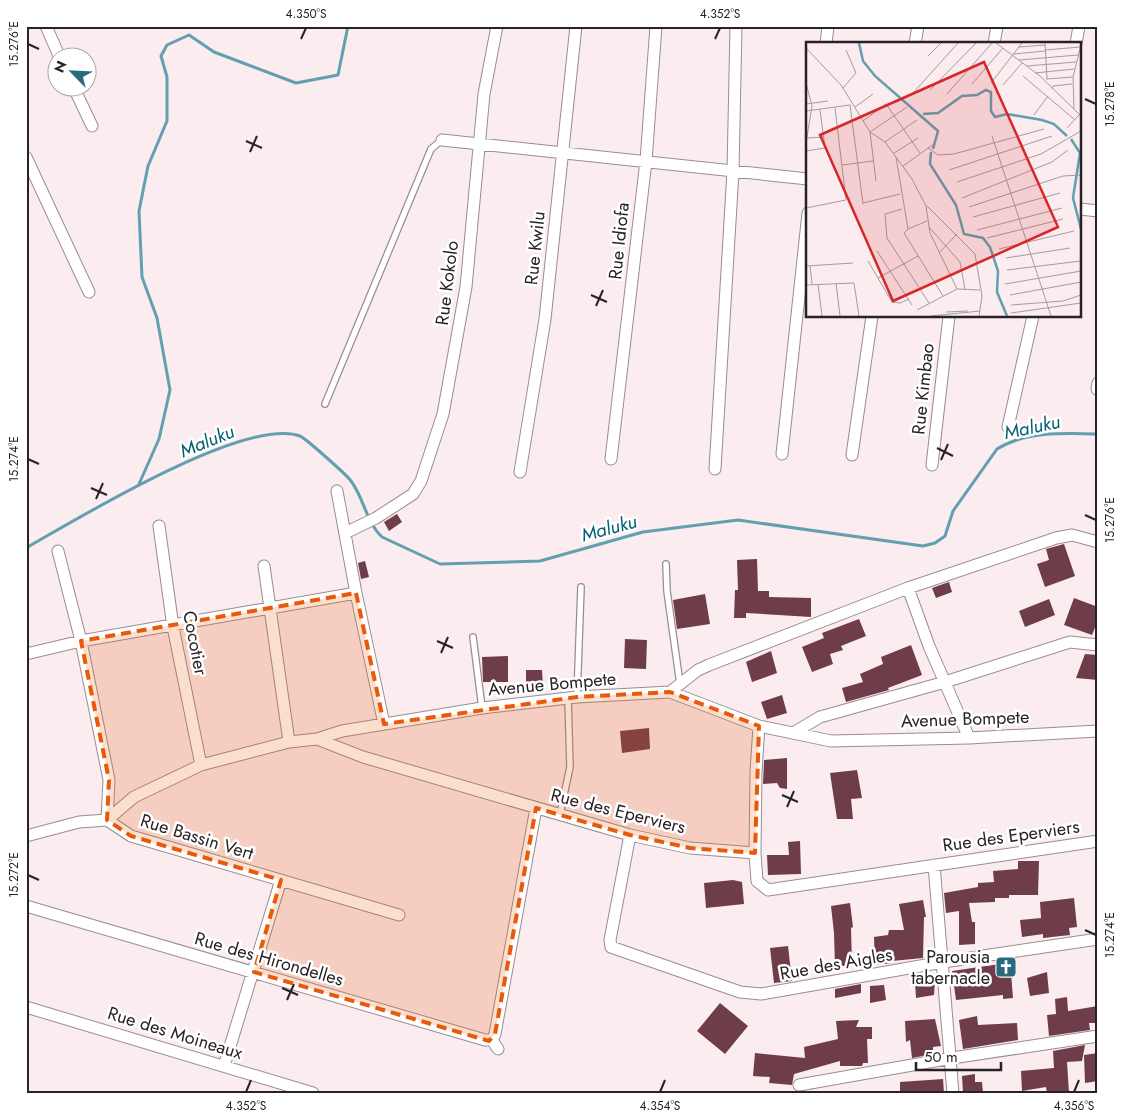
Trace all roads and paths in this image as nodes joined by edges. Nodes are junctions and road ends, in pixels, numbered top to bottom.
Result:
1 (46, 26) edge
2 (497, 26) edge
3 (576, 26) edge
4 (656, 26) edge
5 (736, 26) edge
6 (828, 26) edge
7 (918, 26) edge
8 (997, 26) edge
9 (1079, 26) edge
10 (826, 42) edge
11 (915, 42) edge
12 (994, 42) edge
13 (1076, 42) edge
14 (56, 48) edge
15 (79, 98) edge
16 (92, 126) dead end
17 (442, 140) joint
18 (479, 143) junction
19 (563, 152) junction
20 (26, 157) edge
21 (646, 161) junction
22 (733, 172) junction
23 (806, 179) edge
24 (1082, 209) edge
25 (1098, 211) edge
26 (806, 232) edge
27 (88, 292) dead end
28 (872, 318) edge
29 (949, 318) edge
30 (1033, 318) edge
31 (325, 404) dead end
32 (1008, 427) dead end
33 (782, 454) dead end
34 (852, 455) dead end
35 (611, 459) dead end
36 (932, 465) dead end
37 (715, 469) dead end
38 (520, 472) dead end
39 (337, 491) dead end
40 (159, 526) dead end
41 (345, 533) junction
42 (1098, 542) edge
43 (58, 552) dead end
44 (666, 564) dead end
45 (264, 566) dead end
46 (581, 587) dead end
47 (908, 588) junction
48 (356, 592) junction
49 (268, 609) junction
50 (173, 627) junction
51 (473, 637) dead end
52 (81, 642) junction
53 (1098, 645) edge
54 (26, 654) edge
55 (945, 682) junction
56 (680, 684) junction
57 (670, 692) junction
58 (573, 697) junction
59 (482, 708) junction
60 (384, 724) junction
61 (759, 726) junction
62 (1098, 731) edge
63 (793, 733) junction
64 (968, 738) junction
65 (317, 739) junction
66 (289, 742) junction
67 (201, 765) junction
68 (536, 808) junction
69 (560, 814) junction
70 (107, 820) junction
71 (630, 835) junction
72 (26, 836) edge
73 (1098, 841) edge
74 (755, 853) junction
75 (934, 865) junction
76 (281, 880) junction
77 (26, 906) edge
78 (399, 915) dead end
79 (1098, 939) edge
80 (943, 962) junction
81 (254, 972) junction
82 (26, 1007) edge
83 (1098, 1036) edge
84 (952, 1058) junction
85 (224, 1066) junction
86 (799, 1086) dead end
87 (313, 1093) edge
88 (954, 1093) edge

1 - 14 street
2 - 18 street, Rue Kokolo
3 - 19 street, Rue Kwilu
4 - 21 street, Rue Idiofa
5 - 22 street
6 - 10 street
7 - 11 street
8 - 12 street
9 - 13 street
15 - 16 street
17 - 18 street
17 - 31 lane
18 - 19 street
18 - 41 street, Rue Kokolo
19 - 21 street
19 - 38 street, Rue Kwilu
20 - 27 street
21 - 22 street
21 - 35 street, Rue Idiofa
22 - 23 street
22 - 37 street
24 - 25 street
26 - 33 street
28 - 34 street
29 - 36 street, Rue Kimbao
30 - 32 street
39 - 41 street
40 - 50 street, Cocotier
41 - 48 street
42 - 47 street
43 - 52 street
44 - 56 lane
45 - 49 street
46 - 58 lane
47 - 55 street
47 - 56 street
48 - 49 street
48 - 60 street
49 - 50 street
49 - 66 street
50 - 52 street
50 - 67 street, Cocotier
51 - 59 lane
52 - 54 street
52 - 70 street
53 - 55 street
55 - 63 street
55 - 64 street
56 - 57 street
57 - 58 street, Avenue Bompete
57 - 61 street, Avenue Bompete
58 - 59 street, Avenue Bompete
58 - 69 lane
59 - 60 street, Avenue Bompete
60 - 65 street, Avenue Bompete
61 - 63 street, Avenue Bompete
61 - 74 street
62 - 64 street, Avenue Bompete
63 - 64 street, Avenue Bompete
65 - 66 street, Avenue Bompete
65 - 68 street, Rue des Eperviers
66 - 67 street, Avenue Bompete
67 - 70 street, Avenue Bompete
68 - 69 street, Rue des Eperviers
68 - 81 street, Rue des Hirondelles
69 - 71 street, Rue des Eperviers
70 - 72 street
70 - 76 street, Rue Bassin Vert
71 - 74 street, Rue des Eperviers
71 - 80 street, Rue des Aigles
73 - 75 street, Rue des Eperviers
74 - 75 street, Rue des Eperviers
75 - 80 street
76 - 78 street, Rue Bassin Vert
76 - 81 street
77 - 81 street, Rue des Hirondelles
79 - 80 street, Rue des Aigles
80 - 84 street
81 - 85 street
82 - 85 street, Rue des Moineaux
83 - 84 street
84 - 86 street
84 - 88 street
85 - 87 street, Rue des Moineaux

